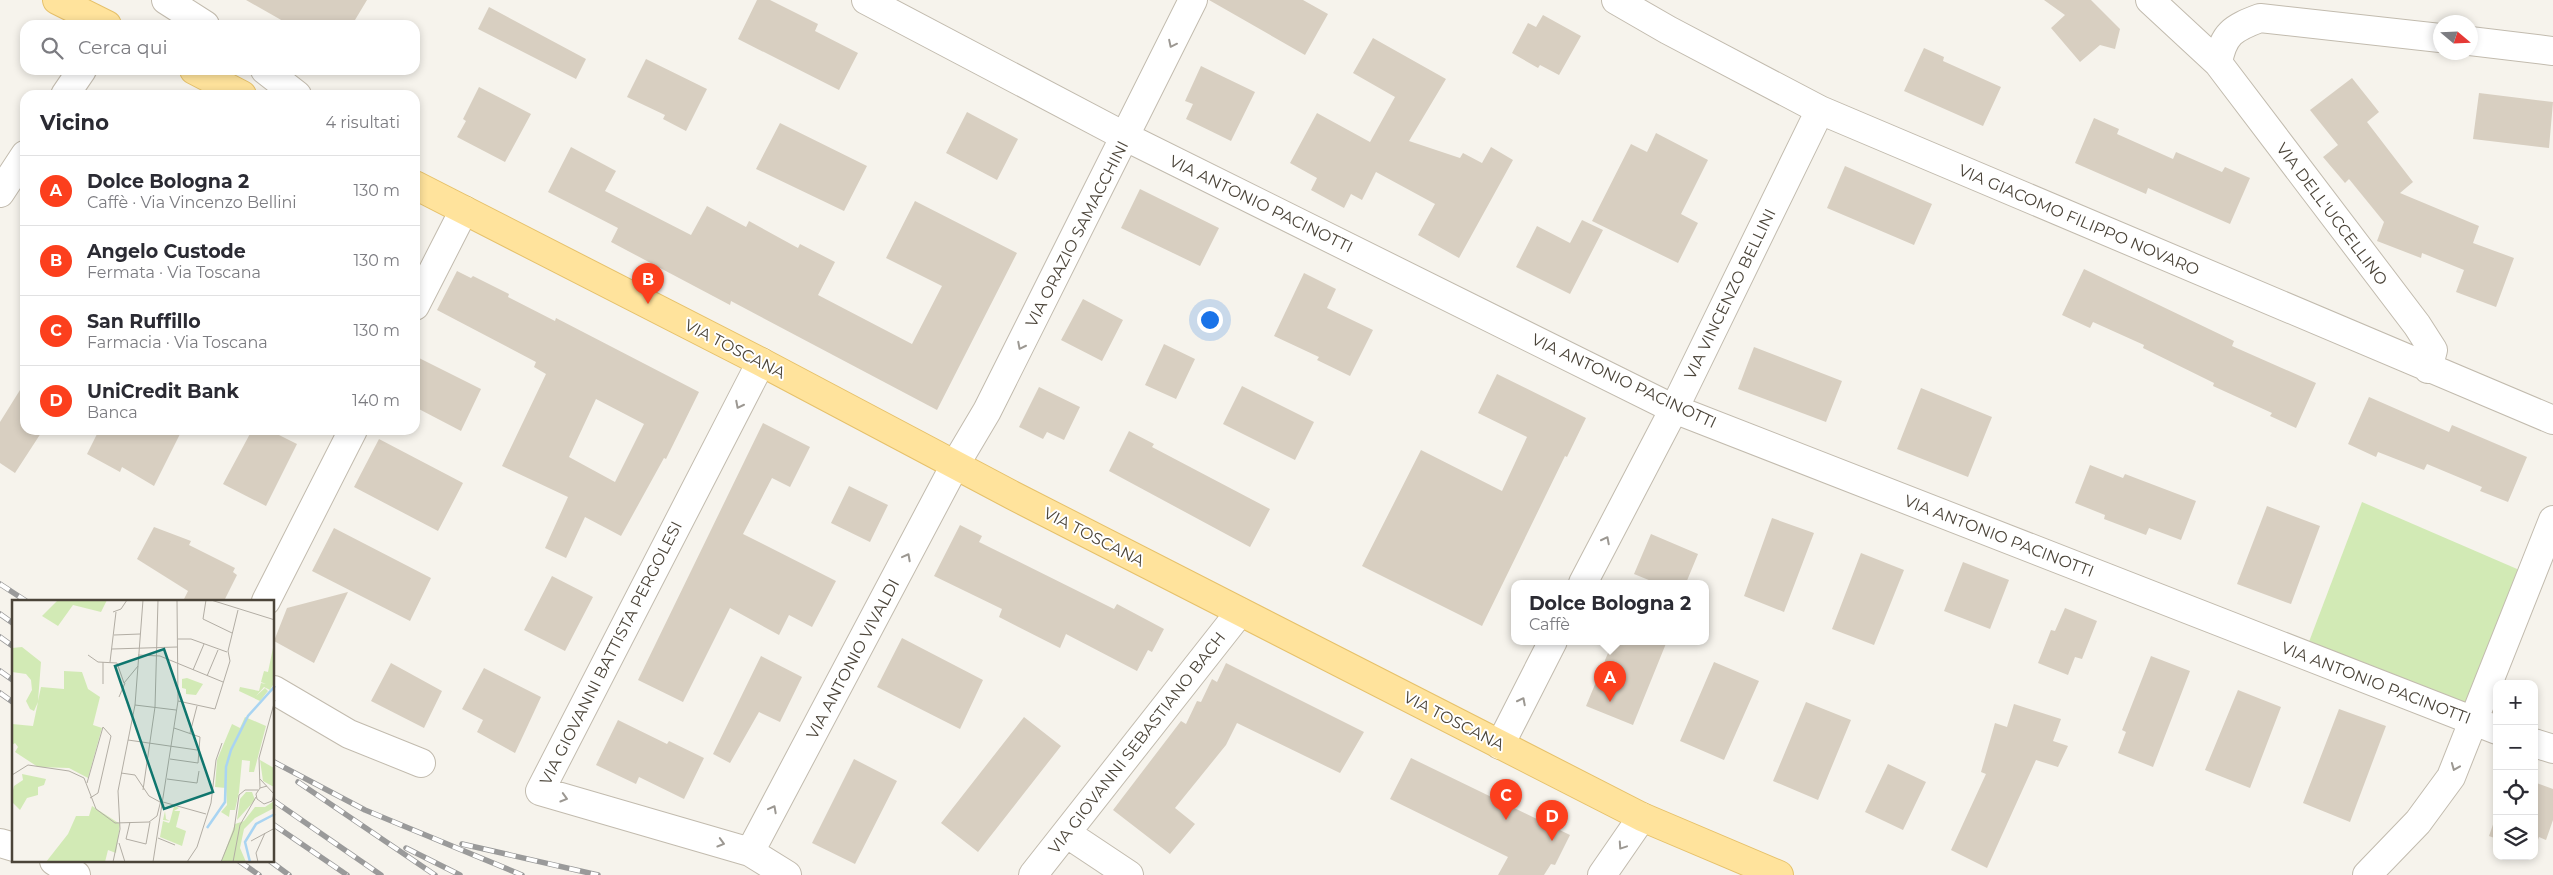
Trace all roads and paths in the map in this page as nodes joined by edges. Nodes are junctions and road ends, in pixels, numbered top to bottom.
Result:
1 (57, 0) edge
2 (166, 0) edge
3 (866, 0) edge
4 (1193, 0) edge
5 (1616, 0) edge
6 (2150, 0) edge
7 (97, 20) edge
8 (197, 20) edge
9 (2433, 37) edge
10 (2478, 43) edge
11 (2553, 51) edge
12 (2218, 63) junction
13 (79, 75) edge
14 (206, 75) edge
15 (271, 75) edge
16 (68, 90) edge
17 (233, 90) edge
18 (291, 90) edge
19 (1820, 110) junction
20 (1126, 137) junction
21 (20, 163) edge
22 (420, 188) edge
23 (0, 193) edge
24 (464, 210) junction
25 (420, 296) edge
26 (761, 362) junction
27 (2428, 369) junction
28 (1674, 409) junction
29 (2553, 420) edge
30 (349, 435) edge
31 (955, 465) junction
32 (2553, 520) edge
33 (1585, 580) edge
34 (267, 600) edge
35 (1240, 612) junction
36 (1551, 645) edge
37 (275, 691) edge
38 (2485, 726) edge
39 (1500, 744) junction
40 (2538, 744) edge
41 (2553, 749) edge
42 (421, 762) dead end
43 (1642, 817) junction
44 (1066, 833) junction
45 (750, 852) junction
46 (56, 862) edge
47 (76, 875) edge
48 (788, 875) edge
49 (1033, 875) edge
50 (1129, 875) edge
51 (1602, 875) edge
52 (1779, 875) edge
53 (2367, 875) edge

1 - 7 main road
2 - 8 street
3 - 20 street, VIA ANTONIO PACINOTTI
4 -> 20 street, VIA ORAZIO SAMACCHINI
5 - 19 street, VIA GIACOMO FILIPPO NOVARO
6 - 12 street, VIA DELL'UCCELLINO
9 - 12 street
10 - 11 street
12 - 27 street, VIA DELL'UCCELLINO
13 - 16 street
14 - 17 main road
15 - 18 street
19 - 27 street, VIA GIACOMO FILIPPO NOVARO
19 - 28 street, VIA VINCENZO BELLINI
20 - 28 street, VIA ANTONIO PACINOTTI
20 -> 31 street, VIA ORAZIO SAMACCHINI
21 - 23 street
22 - 24 main road, VIA TOSCANA
24 - 25 street
24 - 26 main road, VIA TOSCANA
26 - 31 main road, VIA TOSCANA
26 -> 45 street, VIA GIOVANNI BATTISTA PERGOLESI
27 - 29 street, VIA GIACOMO FILIPPO NOVARO
33 -> 28 street, VIA VINCENZO BELLINI
28 - 38 street, VIA ANTONIO PACINOTTI
30 - 34 street
31 - 35 main road, VIA TOSCANA
45 -> 31 street, VIA ANTONIO VIVALDI
32 - 38 street
35 - 39 main road, VIA TOSCANA
35 - 44 street, VIA GIOVANNI SEBASTIANO BACH
39 -> 36 street
37 - 42 street
38 -> 53 street
39 - 43 main road, VIA TOSCANA
40 - 41 street
43 -> 51 street
43 - 52 main road, VIA TOSCANA
44 - 49 street, VIA GIOVANNI SEBASTIANO BACH
44 - 50 street
45 - 48 street, VIA GIOVANNI BATTISTA PERGOLESI
46 - 47 street

